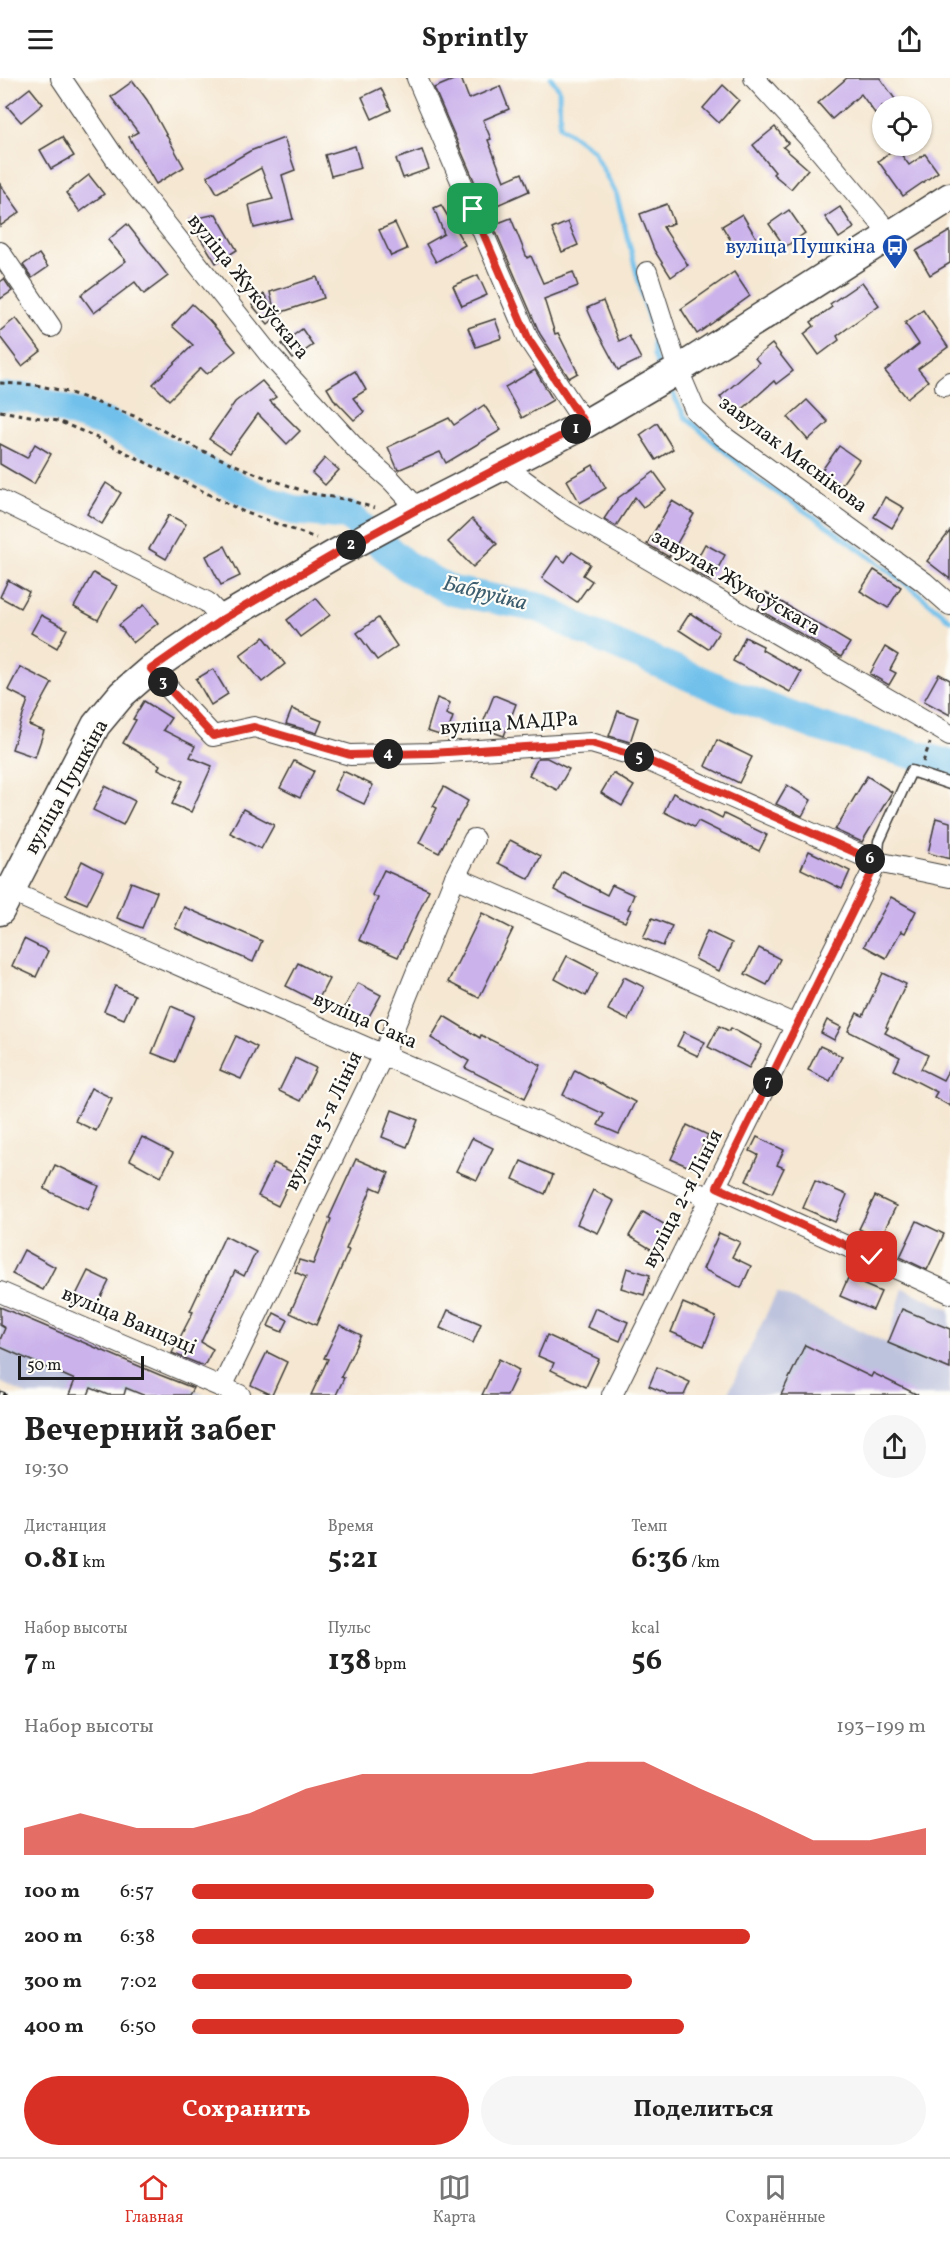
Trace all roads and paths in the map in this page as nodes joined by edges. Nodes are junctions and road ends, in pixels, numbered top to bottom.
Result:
1 (61, 78) edge
2 (417, 78) edge
3 (754, 78) edge
4 (950, 197) edge
5 (890, 234) junction
6 (0, 252) edge
7 (647, 272) dead end
8 (51, 327) dead end
9 (669, 375) junction
10 (0, 383) edge
11 (0, 411) edge
12 (585, 424) junction
13 (503, 465) junction
14 (0, 500) edge
15 (418, 509) junction
16 (386, 517) junction
17 (329, 547) junction
18 (950, 605) edge
19 (223, 619) junction
20 (151, 669) junction
21 (942, 736) edge
22 (922, 763) dead end
23 (950, 784) edge
24 (474, 839) dead end
25 (877, 862) junction
26 (454, 877) junction
27 (950, 877) edge
28 (3, 897) edge
29 (796, 1025) junction
30 (383, 1055) junction
31 (713, 1192) junction
32 (0, 1292) edge
33 (950, 1293) edge
34 (222, 1387) junction
35 (240, 1395) edge
36 (612, 1395) edge

1 - 15 street, вуліца Жукоўскага
2 - 12 street
3 - 5 street
4 - 5 main road, вуліца Пушкіна
5 - 9 main road, вуліца Пушкіна
6 - 8 street
7 - 9 street, завулак Мяснікова
9 - 12 main road, вуліца Пушкіна
9 - 18 street, завулак Мяснікова
10 - 16 path
11 - 17 path
12 - 13 main road, вуліца Пушкіна
13 - 15 main road, вуліца Пушкіна
13 - 21 street, завулак Жукоўскага
14 - 19 street
15 - 16 main road, вуліца Пушкіна
16 - 17 main road, вуліца Пушкіна
17 - 19 main road, вуліца Пушкіна
19 - 20 main road, вуліца Пушкіна
20 - 25 street, вуліца МАДРа
20 - 28 main road, вуліца Пушкіна
21 - 22 path
23 - 25 lane
24 - 26 street, вуліца 3-я Лінія
25 - 27 street, вуліца МАДРа
25 - 29 street, вуліца 2-я Лінія
26 - 29 street
26 - 30 street, вуліца 3-я Лінія
28 - 30 street, вуліца Сака
29 - 31 street, вуліца 2-я Лінія
30 - 31 street, вуліца Сака
30 - 34 street, вуліца 3-я Лінія
31 - 33 street, вуліца Сака
31 - 36 street, вуліца 2-я Лінія
32 - 34 street, вуліца Ванцэці
34 - 35 street, вуліца Ванцэці

